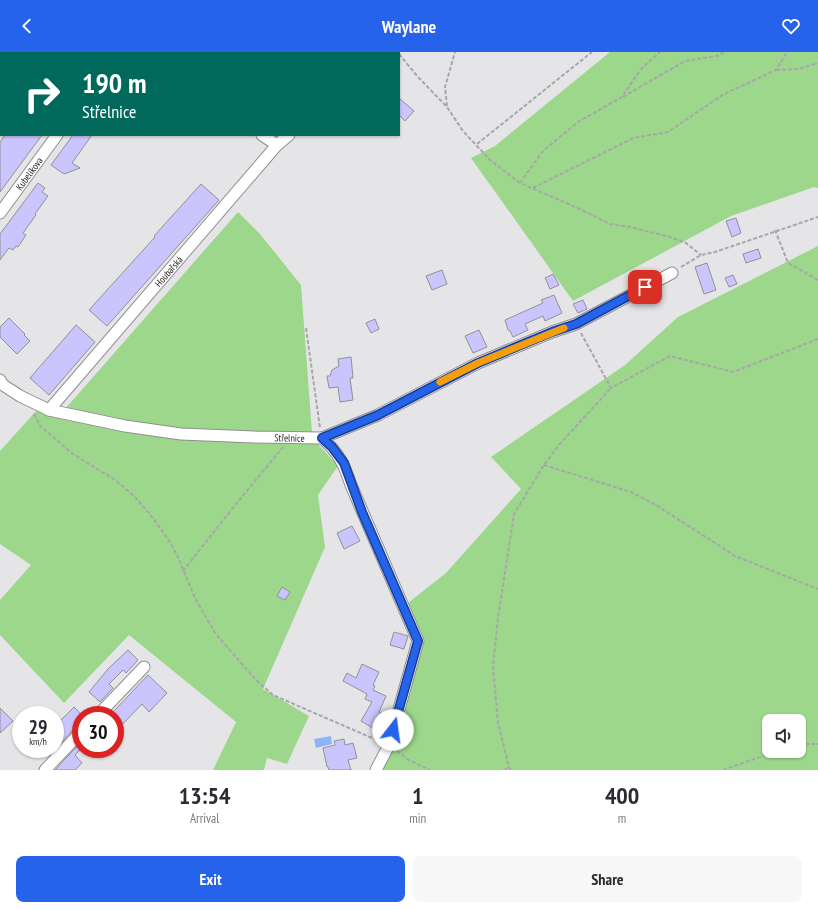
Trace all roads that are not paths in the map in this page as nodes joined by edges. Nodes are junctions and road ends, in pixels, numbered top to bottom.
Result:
1 (56, 136) edge
2 (263, 136) edge
3 (288, 136) edge
4 (277, 146) junction
5 (0, 212) edge
6 (672, 272) road end
7 (0, 380) edge
8 (49, 410) junction
9 (322, 438) junction
10 (144, 667) dead end
11 (107, 706) edge
12 (72, 742) edge
13 (45, 770) edge
14 (376, 770) edge

1 - 5 street, Kubelíkova
2 - 4 street
3 - 4 street, Houbařská
4 - 8 street, Houbařská
6 - 9 street, Střelnice
7 - 8 street, Střelnice
8 - 9 street, Střelnice
9 - 14 street
10 - 11 street
12 - 13 street

